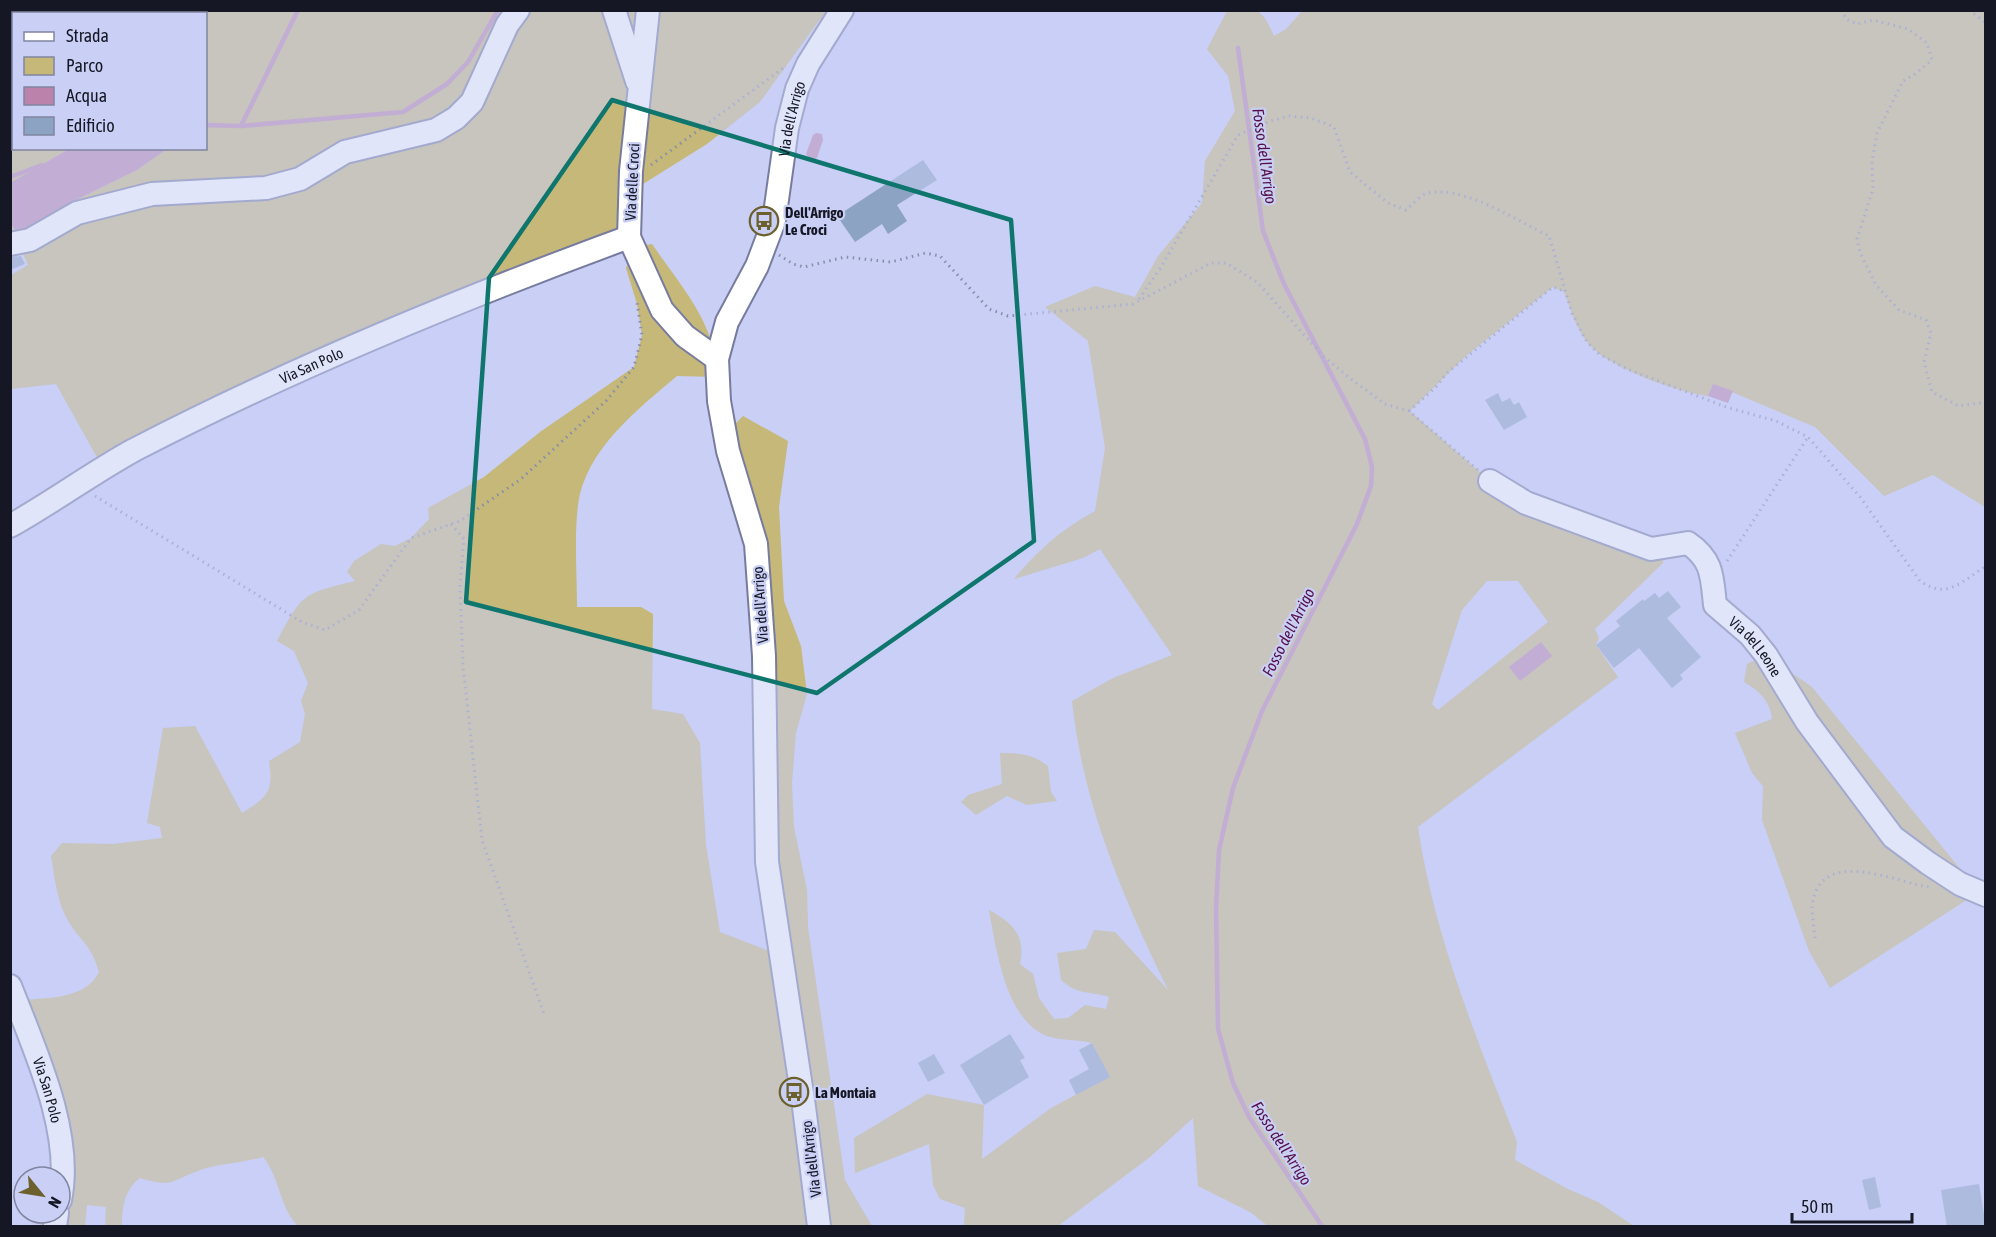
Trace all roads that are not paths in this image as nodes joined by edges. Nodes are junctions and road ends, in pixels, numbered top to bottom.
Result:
1 (518, 10) edge
2 (614, 10) edge
3 (648, 10) edge
4 (842, 10) edge
5 (640, 91) junction
6 (629, 237) junction
7 (10, 244) edge
8 (717, 359) junction
9 (1490, 481) road end
10 (10, 526) edge
11 (1986, 895) edge
12 (10, 986) edge
13 (64, 1165) edge
14 (819, 1227) edge

1 - 7 street
2 - 5 street
3 - 5 street, Via delle Croci
4 - 8 street, Via dell'Arrigo
5 - 6 street, Via delle Croci
6 - 8 street, Via delle Croci
6 - 10 street, Via San Polo
8 - 14 street, Via dell'Arrigo
9 - 11 street, Via del Leone
12 - 13 street, Via San Polo

